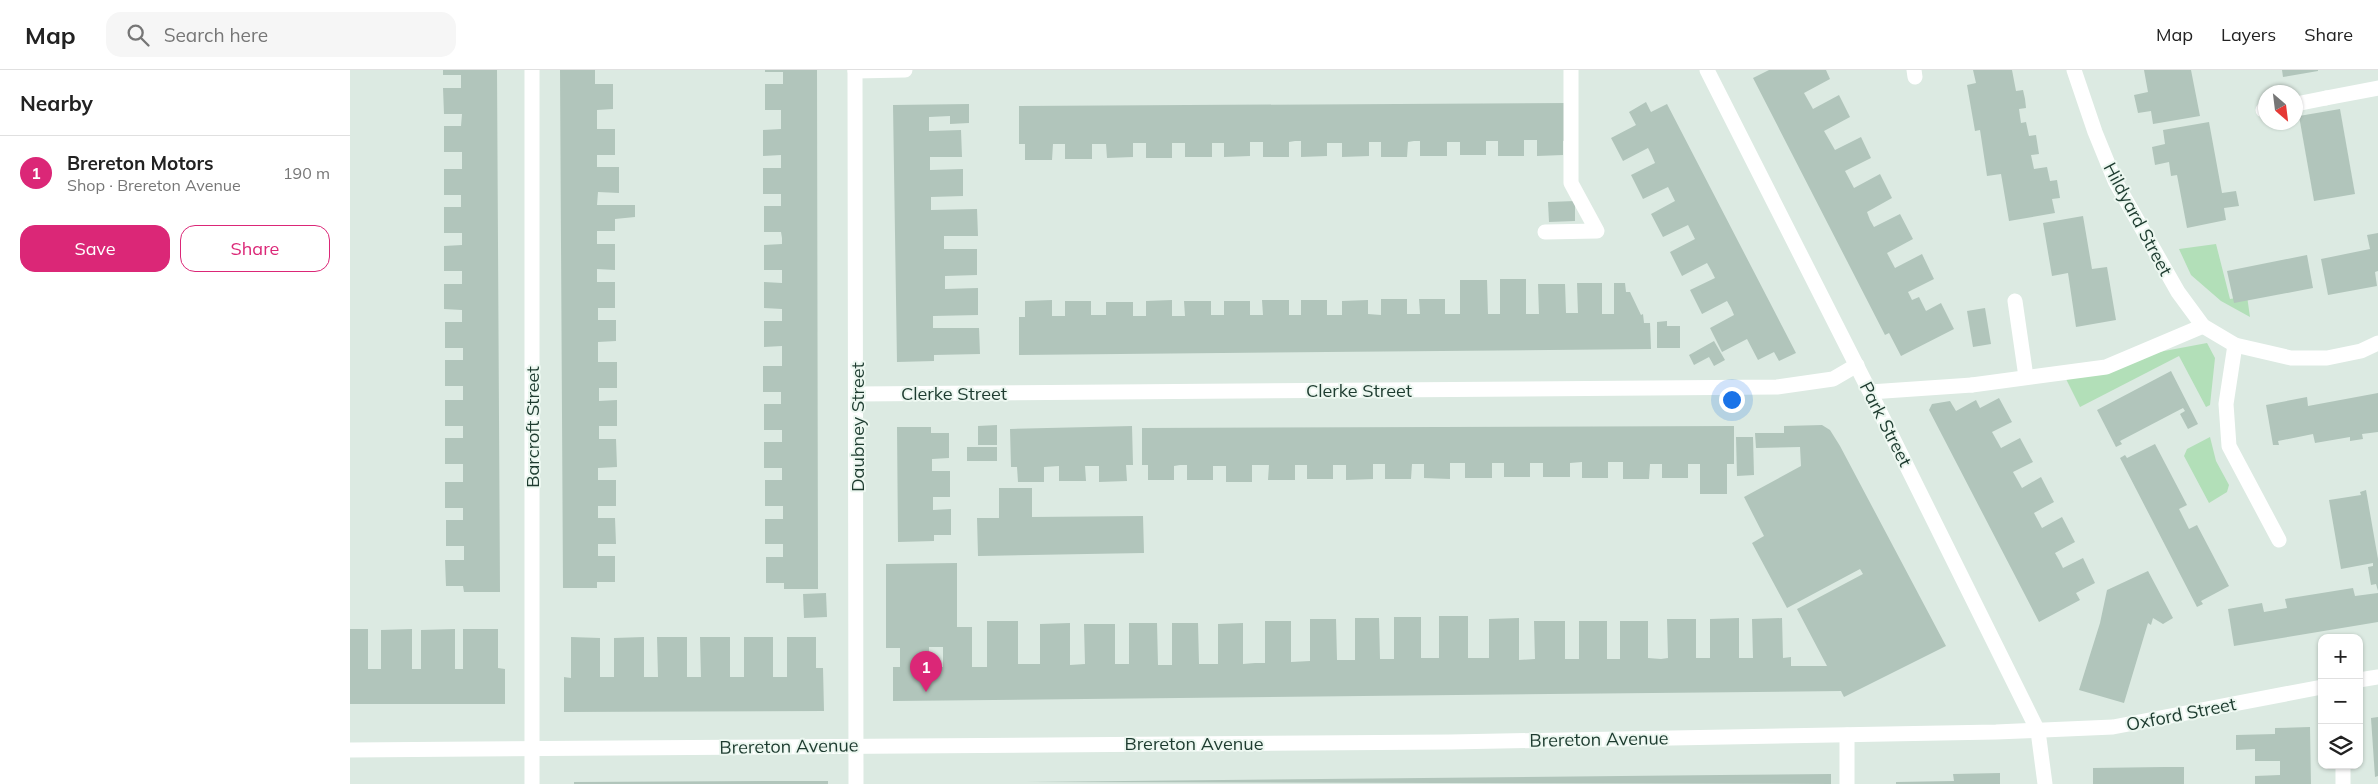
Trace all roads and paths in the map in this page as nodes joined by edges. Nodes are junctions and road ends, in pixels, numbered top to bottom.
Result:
1 (532, 70) edge
2 (855, 70) edge
3 (905, 70) edge
4 (1571, 70) edge
5 (1707, 70) edge
6 (2074, 70) edge
7 (2378, 88) edge
8 (2303, 103) edge
9 (1545, 232) dead end
10 (2015, 301) dead end
11 (2203, 326) junction
12 (2378, 344) edge
13 (2235, 345) junction
14 (1857, 365) junction
15 (2026, 377) junction
16 (1870, 392) junction
17 (857, 394) junction
18 (2279, 540) dead end
19 (2378, 677) edge
20 (2363, 679) edge
21 (2318, 688) edge
22 (2038, 731) junction
23 (1847, 735) junction
24 (856, 745) junction
25 (350, 750) edge
26 (532, 750) junction
27 (2343, 769) edge
28 (532, 784) edge
29 (856, 784) edge
30 (1847, 784) edge
31 (2045, 784) edge
32 (2343, 784) edge

1 - 26 street, Barcroft Street
2 - 3 street
2 - 17 street, Daubney Street
4 - 9 street
5 - 14 street, Park Street
6 - 11 street, Hildyard Street
7 - 8 street
10 - 15 street
11 - 13 street, Hildyard Street
11 - 15 street
12 - 13 street, Hildyard Street
13 - 18 street
14 - 16 street, Park Street
14 - 17 street, Clerke Street
15 - 16 street
16 - 22 street, Park Street
17 - 24 street, Daubney Street
19 - 20 street
21 - 22 street, Oxford Street
22 - 23 street, Brereton Avenue
22 - 31 street, Park Street
23 - 24 street, Brereton Avenue
23 - 30 street
24 - 26 street, Brereton Avenue
24 - 29 street, Daubney Street
25 - 26 street, Brereton Avenue
26 - 28 street, Barcroft Street
27 - 32 street

